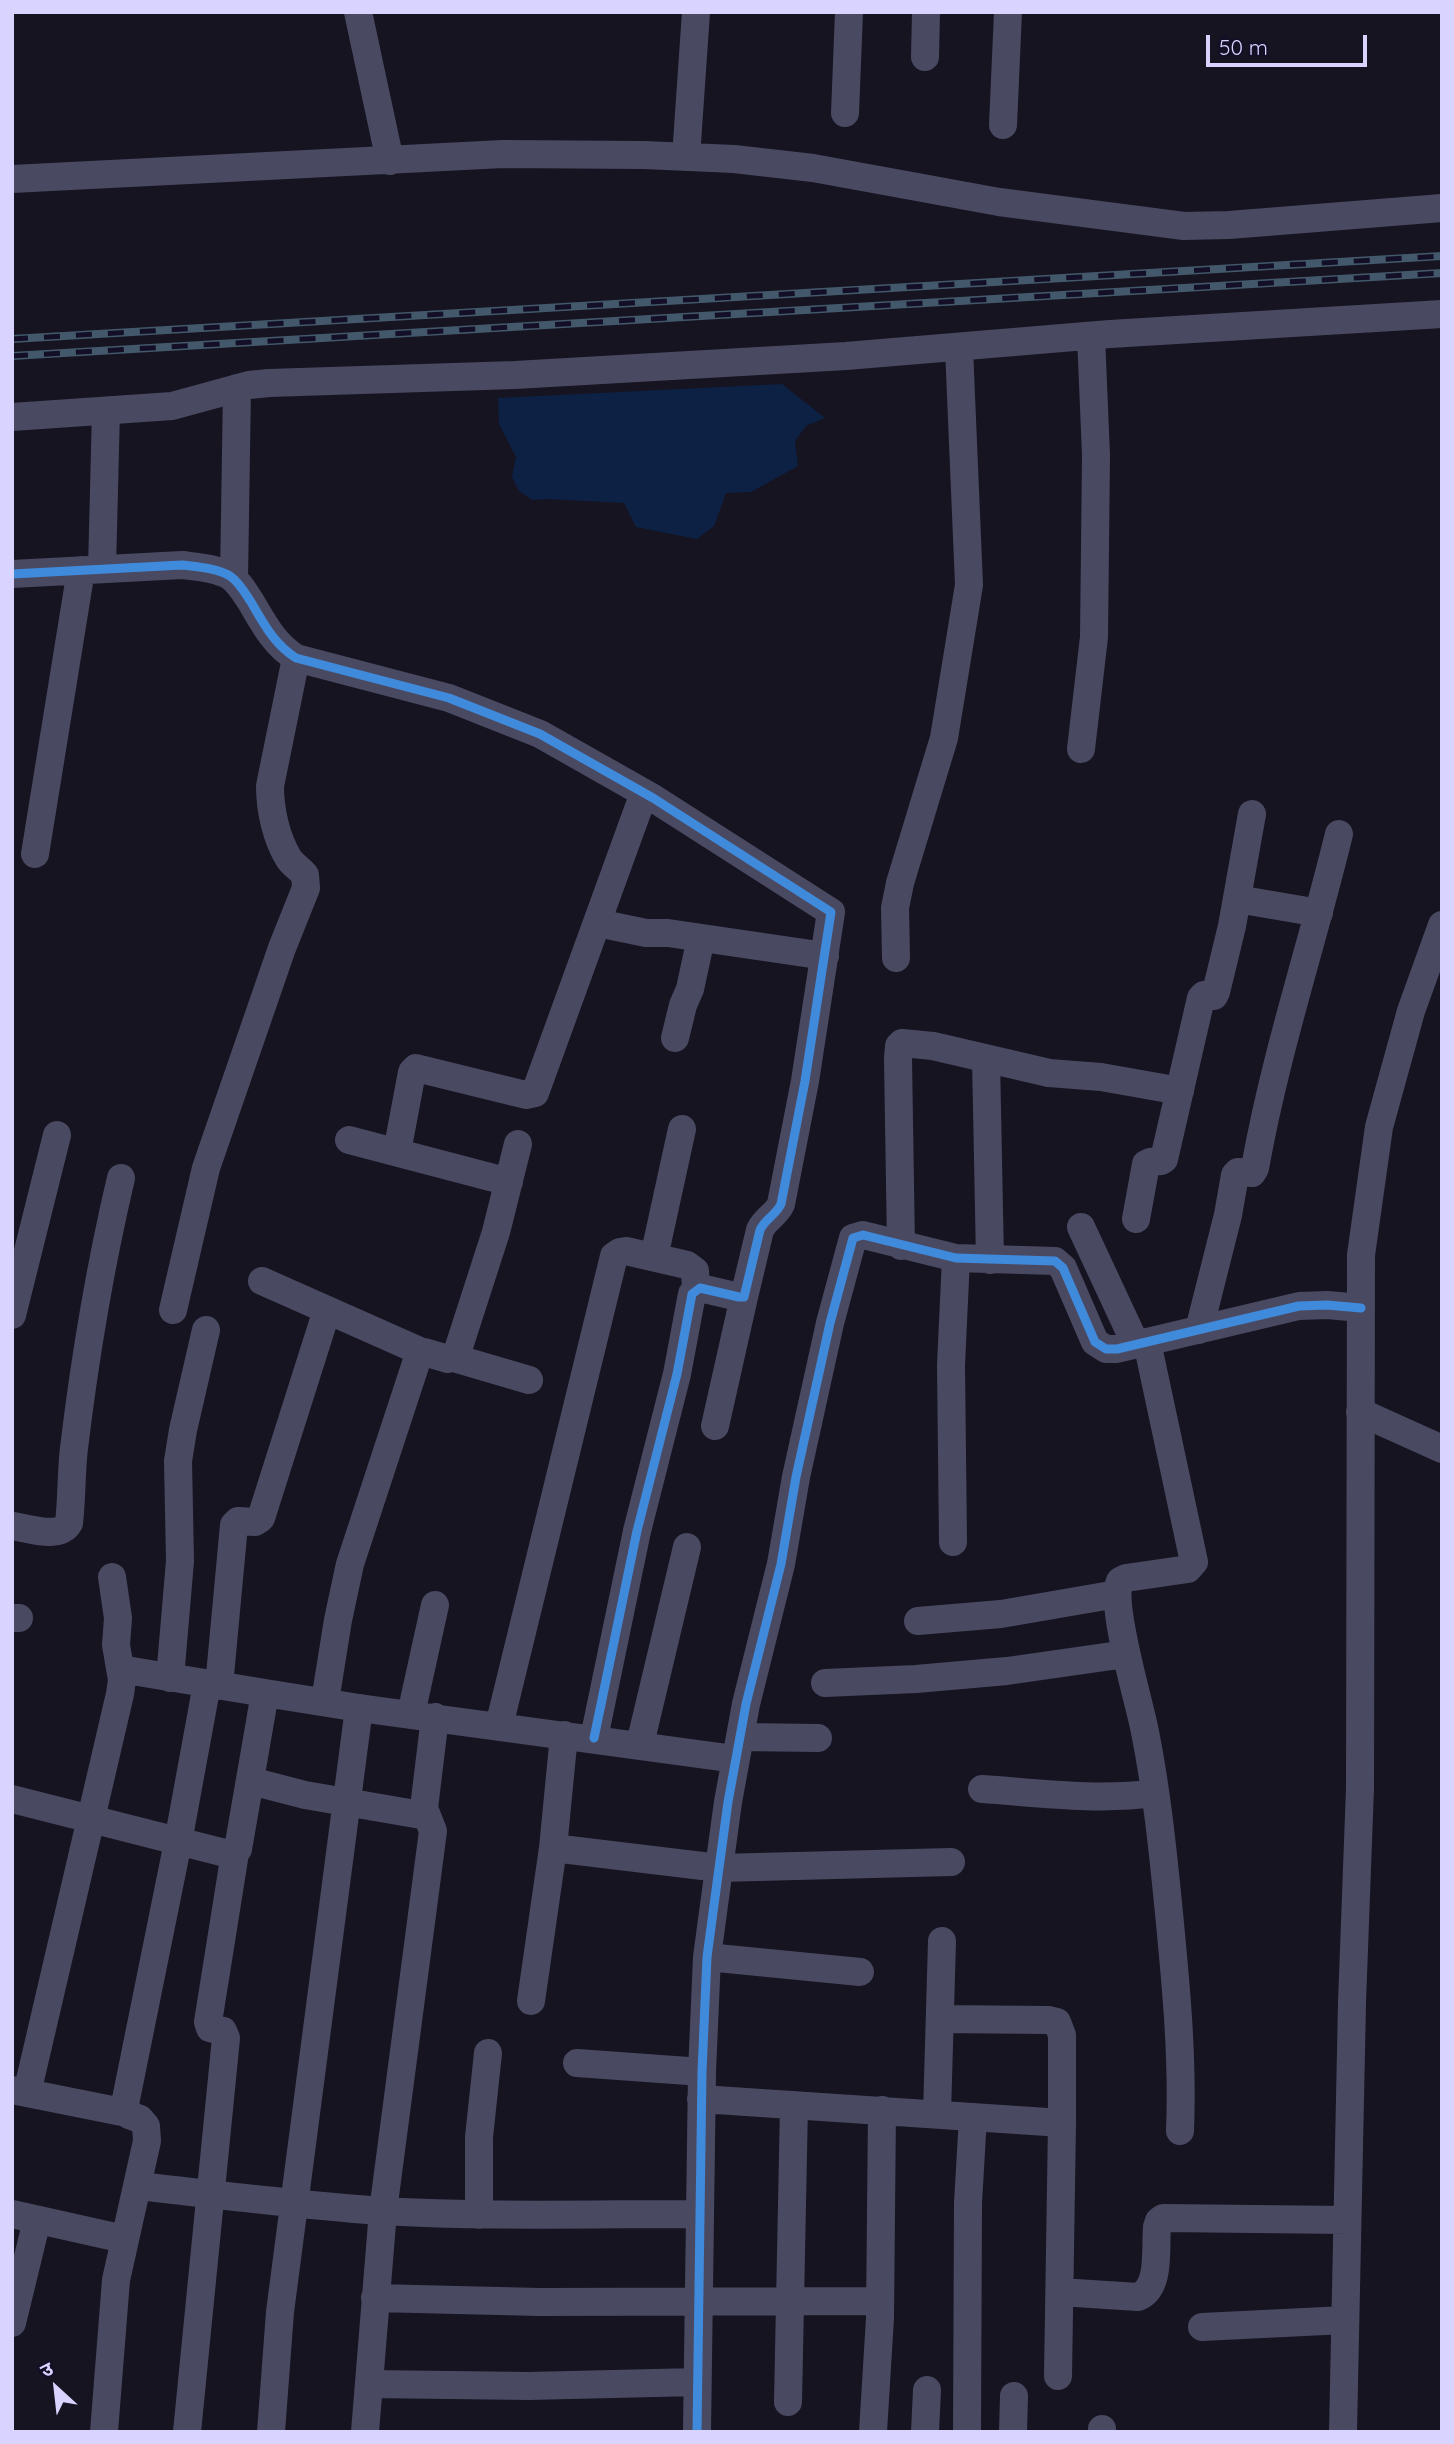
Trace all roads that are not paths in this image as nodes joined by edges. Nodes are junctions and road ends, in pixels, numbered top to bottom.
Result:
1 (358, 12) edge
2 (696, 12) edge
3 (849, 12) edge
4 (926, 12) edge
5 (1008, 12) edge
6 (925, 57) dead end
7 (845, 113) dead end
8 (1003, 125) dead end
9 (686, 157) junction
10 (390, 161) junction
11 (12, 179) edge
12 (1442, 208) edge
13 (1442, 314) edge
14 (1091, 336) junction
15 (959, 348) junction
16 (237, 388) junction
17 (106, 411) junction
18 (12, 417) edge
19 (91, 569) junction
20 (12, 574) edge
21 (234, 578) junction
22 (296, 657) junction
23 (1082, 749) dead end
24 (644, 793) junction
25 (1252, 814) dead end
26 (1339, 834) dead end
27 (35, 854) dead end
28 (1237, 899) junction
29 (1319, 913) junction
30 (598, 923) junction
31 (1442, 925) edge
32 (701, 938) junction
33 (825, 956) junction
34 (896, 958) dead end
35 (675, 1038) dead end
36 (986, 1059) junction
37 (1180, 1091) junction
38 (682, 1129) dead end
39 (57, 1135) dead end
40 (349, 1140) dead end
41 (518, 1144) dead end
42 (397, 1152) junction
43 (121, 1178) dead end
44 (509, 1182) junction
45 (1136, 1219) dead end
46 (1081, 1227) dead end
47 (901, 1246) junction
48 (654, 1257) junction
49 (956, 1258) junction
50 (990, 1260) junction
51 (262, 1282) dead end
52 (696, 1289) junction
53 (744, 1297) junction
54 (1360, 1308) junction
55 (173, 1310) dead end
56 (327, 1310) junction
57 (12, 1315) edge
58 (206, 1330) dead end
59 (1199, 1330) junction
60 (1142, 1343) junction
61 (422, 1352) junction
62 (454, 1358) junction
63 (529, 1380) dead end
64 (1360, 1412) junction
65 (715, 1426) dead end
66 (1442, 1449) edge
67 (12, 1526) edge
68 (953, 1542) dead end
69 (687, 1547) dead end
70 (112, 1577) dead end
71 (1117, 1594) junction
72 (435, 1605) dead end
73 (918, 1621) dead end
74 (1126, 1654) junction
75 (120, 1669) junction
76 (170, 1678) junction
77 (825, 1683) dead end
78 (213, 1685) junction
79 (265, 1693) junction
80 (325, 1701) junction
81 (359, 1708) junction
82 (423, 1716) junction
83 (499, 1726) junction
84 (564, 1735) junction
85 (593, 1738) junction
86 (818, 1738) dead end
87 (640, 1744) junction
88 (738, 1748) junction
89 (251, 1781) junction
90 (982, 1789) dead end
91 (1155, 1793) junction
92 (12, 1799) edge
93 (346, 1802) junction
94 (427, 1816) junction
95 (89, 1820) junction
96 (178, 1842) junction
97 (553, 1847) junction
98 (235, 1853) junction
99 (951, 1862) dead end
100 (719, 1868) junction
101 (942, 1941) dead end
102 (707, 1957) junction
103 (860, 1972) dead end
104 (531, 2001) dead end
105 (940, 2020) junction
106 (488, 2053) dead end
107 (578, 2063) dead end
108 (702, 2086) junction
109 (19, 2092) edge
110 (794, 2105) junction
111 (882, 2110) junction
112 (127, 2113) junction
113 (937, 2114) junction
114 (973, 2117) junction
115 (1062, 2123) junction
116 (1180, 2131) dead end
117 (138, 2186) junction
118 (210, 2194) junction
119 (294, 2204) junction
120 (383, 2211) junction
121 (479, 2214) junction
122 (700, 2214) junction
123 (25, 2217) edge
124 (1347, 2220) junction
125 (124, 2239) junction
126 (1060, 2292) junction
127 (375, 2298) junction
128 (698, 2300) junction
129 (880, 2301) junction
130 (791, 2302) junction
131 (1345, 2320) junction
132 (12, 2323) edge
133 (1202, 2327) dead end
134 (1058, 2376) dead end
135 (697, 2382) junction
136 (369, 2385) junction
137 (927, 2390) dead end
138 (1014, 2396) dead end
139 (788, 2402) dead end
140 (104, 2432) edge
141 (187, 2432) edge
142 (271, 2432) edge
143 (365, 2432) edge
144 (697, 2432) edge
145 (873, 2432) edge
146 (925, 2432) edge
147 (967, 2432) edge
148 (1013, 2432) edge
149 (1343, 2432) edge

1 - 10 street
2 - 9 street
3 - 7 street
4 - 6 street
5 - 8 street
9 - 10 street
9 - 12 street
10 - 11 street
13 - 14 street
14 - 15 street
14 - 23 street
15 - 16 street
15 - 34 street
16 - 17 street
16 - 21 street
17 - 18 street
17 - 19 street
19 - 20 street
19 - 21 street
19 - 27 street
21 - 22 street
22 - 24 street
22 - 55 street
24 - 30 street
24 - 33 street
25 - 28 street
26 - 29 street
28 - 29 street
28 - 37 street
29 - 59 street
30 - 32 street
30 - 42 street
31 - 54 street
32 - 33 street
32 - 35 street
33 - 53 street
36 - 37 street
36 - 47 street
36 - 50 street
37 - 45 street
38 - 48 street
39 - 57 street
40 - 42 street
41 - 44 street
42 - 44 street
43 - 67 street
44 - 62 street
46 - 60 street
47 - 49 street
47 - 88 street
48 - 52 street
48 - 83 street
49 - 50 street
49 - 68 street
50 - 60 street
51 - 56 street
52 - 53 street
52 - 85 street
53 - 65 street
54 - 59 street
54 - 64 street
56 - 61 street
56 - 78 street
58 - 76 street
59 - 60 street
60 - 71 street
61 - 62 street
61 - 80 street
62 - 63 street
64 - 66 street
64 - 124 street
69 - 87 street
70 - 75 street
71 - 73 street
71 - 74 street
72 - 82 street
74 - 77 street
74 - 91 street
75 - 76 street
75 - 95 street
76 - 78 street
78 - 79 street
78 - 96 street
79 - 80 street
79 - 89 street
80 - 81 street
81 - 82 street
81 - 93 street
82 - 83 street
82 - 94 street
83 - 84 street
84 - 85 street
84 - 97 street
85 - 87 street
86 - 88 street
87 - 88 street
88 - 100 street
89 - 93 street
89 - 98 street
90 - 91 street
91 - 116 street
92 - 95 street
93 - 94 street
93 - 119 street
94 - 120 street
95 - 96 street
95 - 109 street
96 - 98 street
96 - 112 street
97 - 100 street
97 - 104 street
98 - 118 street
99 - 100 street
100 - 102 street
101 - 105 street
102 - 103 street
102 - 108 street
105 - 113 street
105 - 115 street
106 - 121 street
107 - 108 street
108 - 110 street
108 - 122 street
109 - 112 street
110 - 111 street
110 - 130 street
111 - 113 street
111 - 129 street
112 - 117 street
113 - 114 street
114 - 115 street
114 - 147 street
115 - 126 street
117 - 118 street
117 - 125 street
118 - 119 street
118 - 141 street
119 - 120 street
119 - 142 street
120 - 121 street
120 - 127 street
121 - 122 street
122 - 128 street
123 - 125 street
123 - 132 street
124 - 126 street
124 - 131 street
125 - 140 street
126 - 134 street
127 - 128 street
127 - 136 street
128 - 130 street
128 - 135 street
129 - 130 street
129 - 145 street
130 - 139 street
131 - 133 street
131 - 149 street
135 - 136 street
135 - 144 street
136 - 143 street
137 - 146 street
138 - 148 street

